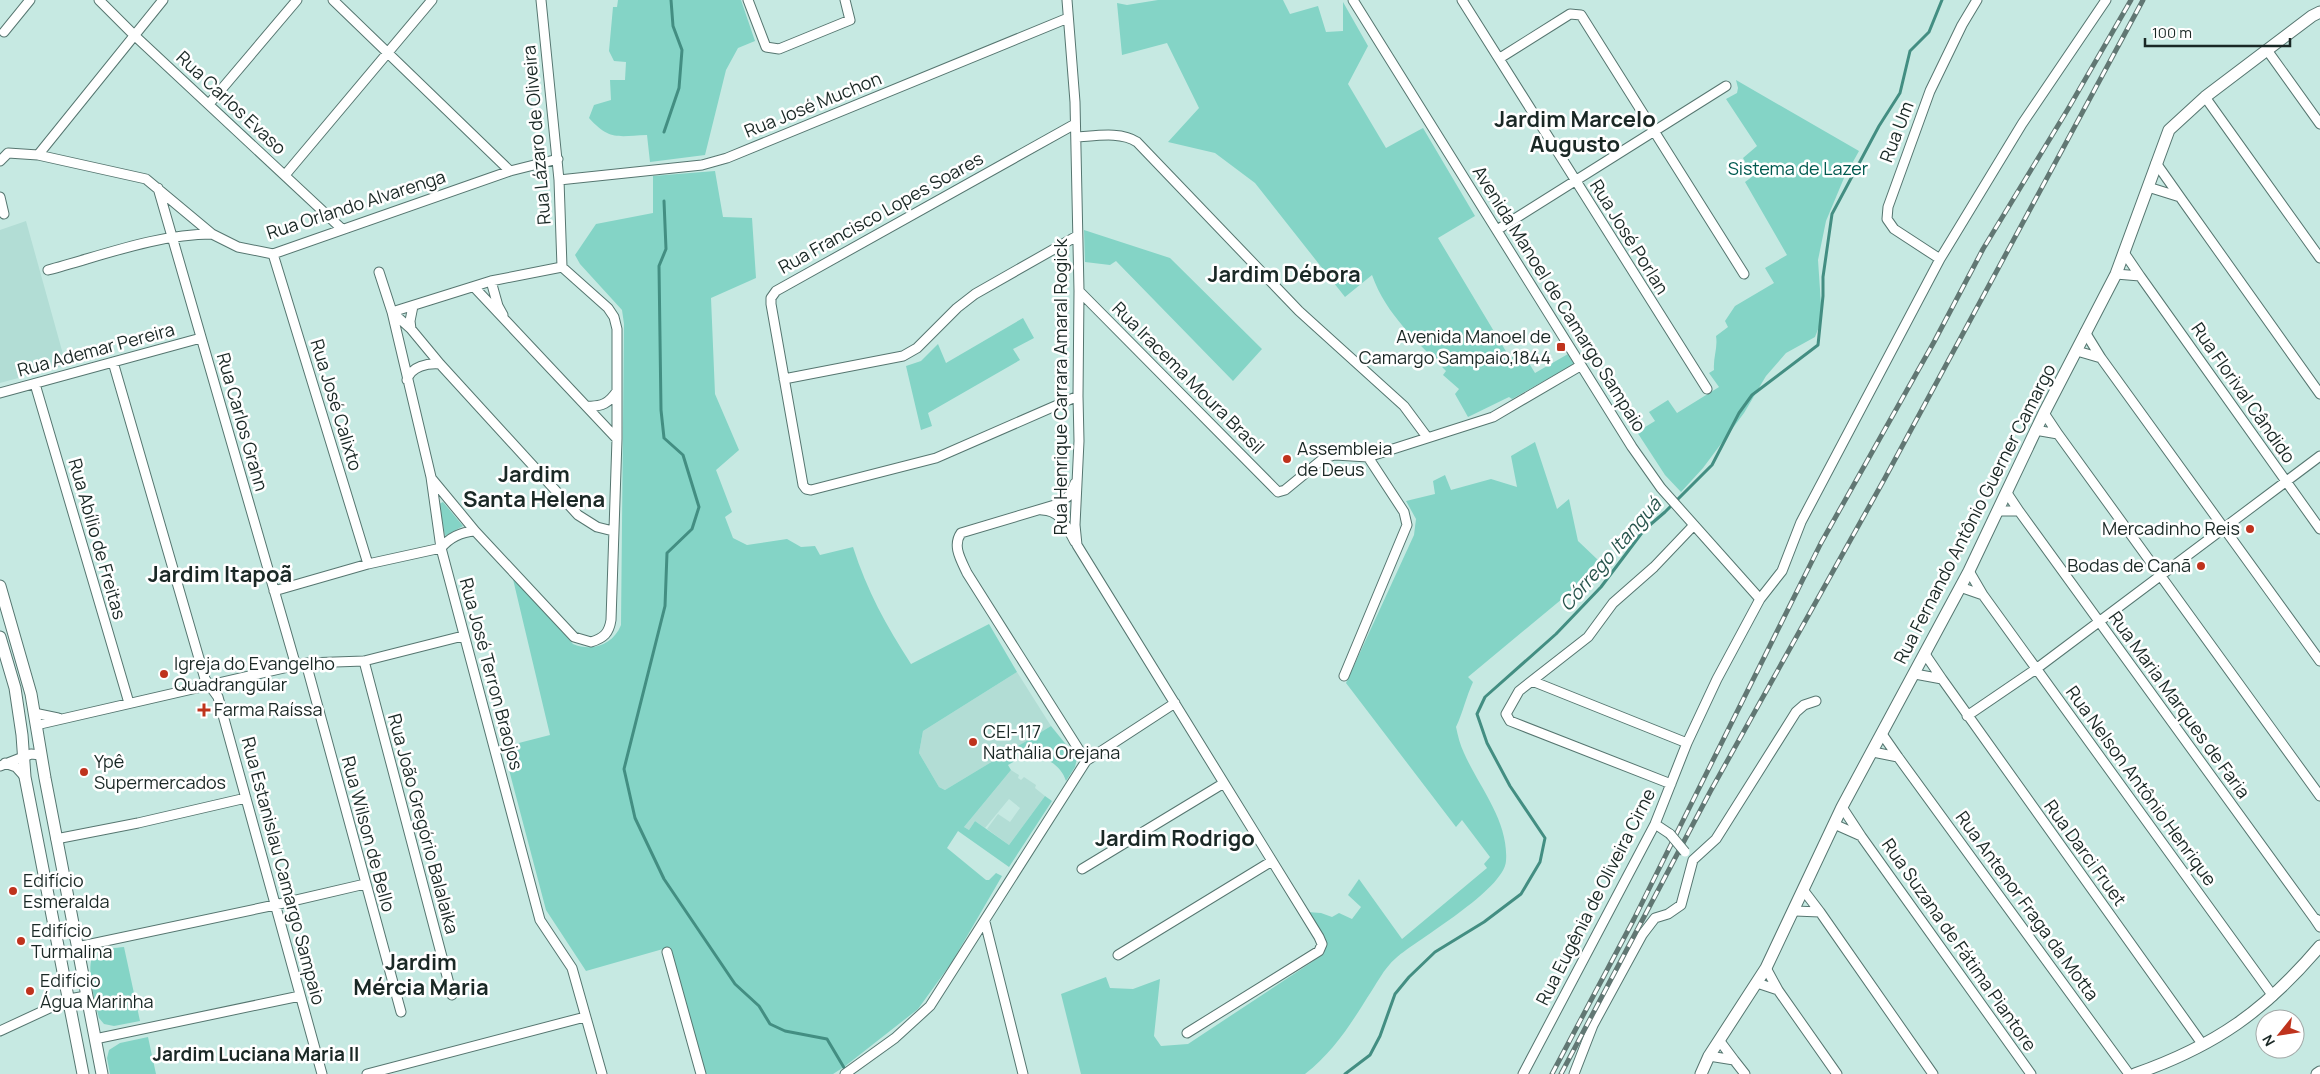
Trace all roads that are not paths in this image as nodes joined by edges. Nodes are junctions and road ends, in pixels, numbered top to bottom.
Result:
1 (30, 0) edge
2 (98, 0) edge
3 (163, 0) edge
4 (297, 0) edge
5 (333, 0) edge
6 (432, 0) edge
7 (542, 0) edge
8 (748, 0) edge
9 (846, 0) edge
10 (1066, 0) edge
11 (1353, 0) edge
12 (1462, 0) edge
13 (1977, 0) edge
14 (2106, 0) edge
15 (2320, 12) edge
16 (1068, 18) junction
17 (4, 32) dead end
18 (134, 36) junction
19 (2267, 50) junction
20 (390, 52) junction
21 (1500, 58) junction
22 (1726, 86) dead end
23 (2205, 97) junction
24 (209, 104) junction
25 (1075, 124) junction
26 (2320, 124) edge
27 (1654, 131) junction
28 (1076, 137) junction
29 (38, 155) junction
30 (558, 159) junction
31 (0, 161) edge
32 (2156, 163) junction
33 (510, 171) junction
34 (285, 175) junction
35 (560, 180) junction
36 (1575, 182) junction
37 (2148, 187) junction
38 (158, 188) junction
39 (0, 197) edge
40 (2180, 197) junction
41 (4, 214) dead end
42 (342, 229) junction
43 (1497, 230) junction
44 (212, 234) junction
45 (1077, 236) junction
46 (172, 238) junction
47 (273, 254) junction
48 (2124, 254) junction
49 (2320, 258) edge
50 (1940, 259) junction
51 (562, 266) junction
52 (48, 270) dead end
53 (379, 272) dead end
54 (1744, 274) dead end
55 (2116, 274) junction
56 (2140, 276) junction
57 (491, 281) junction
58 (474, 286) junction
59 (1079, 291) junction
60 (413, 306) junction
61 (392, 312) junction
62 (509, 324) junction
63 (411, 329) junction
64 (2085, 332) junction
65 (201, 338) junction
66 (2076, 351) junction
67 (2102, 358) junction
68 (113, 362) junction
69 (440, 364) junction
70 (1580, 366) junction
71 (784, 379) junction
72 (408, 380) junction
73 (35, 384) junction
74 (1707, 389) dead end
75 (618, 391) junction
76 (0, 393) edge
77 (2320, 394) edge
78 (1078, 396) junction
79 (587, 406) junction
80 (2044, 413) junction
81 (2036, 430) junction
82 (2058, 434) junction
83 (1427, 437) junction
84 (618, 439) junction
85 (2320, 456) edge
86 (1368, 457) junction
87 (1077, 475) junction
88 (430, 477) junction
89 (2285, 481) junction
90 (2006, 493) junction
91 (1039, 510) junction
92 (2019, 511) junction
93 (1998, 512) junction
94 (1694, 525) junction
95 (2223, 527) junction
96 (2320, 529) edge
97 (475, 531) junction
98 (613, 531) junction
99 (1077, 545) junction
100 (441, 548) junction
101 (368, 564) junction
102 (1969, 570) junction
103 (2160, 576) junction
104 (0, 586) edge
105 (1960, 587) junction
106 (274, 591) junction
107 (1983, 595) junction
108 (1760, 599) junction
109 (2098, 621) junction
110 (463, 636) junction
111 (0, 637) edge
112 (1925, 654) junction
113 (364, 661) junction
114 (2320, 661) edge
115 (306, 663) junction
116 (296, 666) junction
117 (2036, 669) junction
118 (1914, 674) junction
119 (1344, 676) dead end
120 (1942, 679) junction
121 (1532, 681) junction
122 (211, 685) junction
123 (1816, 700) dead end
124 (129, 703) junction
125 (1175, 703) junction
126 (1967, 716) junction
127 (35, 719) junction
128 (20, 721) junction
129 (1882, 734) junction
130 (1687, 743) junction
131 (1873, 752) junction
132 (41, 755) junction
133 (22, 757) junction
134 (1898, 757) junction
135 (1086, 761) junction
136 (3, 764) edge
137 (25, 777) junction
138 (1224, 782) junction
139 (1671, 784) junction
140 (2320, 796) edge
141 (246, 798) junction
142 (1842, 807) junction
143 (1655, 824) junction
144 (1834, 824) junction
145 (1861, 836) junction
146 (56, 839) junction
147 (1693, 860) junction
148 (1272, 861) junction
149 (1082, 869) dead end
150 (365, 884) junction
151 (1804, 891) junction
152 (275, 905) junction
153 (1795, 910) junction
154 (1820, 912) junction
155 (2317, 920) edge
156 (985, 922) junction
157 (2320, 927) edge
158 (2320, 946) edge
159 (77, 947) junction
160 (667, 952) dead end
161 (1118, 955) dead end
162 (1766, 968) junction
163 (1757, 983) junction
164 (1778, 990) junction
165 (452, 995) dead end
166 (86, 996) junction
167 (300, 996) junction
168 (2273, 996) junction
169 (69, 999) junction
170 (402, 1012) dead end
171 (585, 1017) junction
172 (0, 1031) edge
173 (1187, 1033) dead end
174 (95, 1039) junction
175 (1719, 1040) junction
176 (2204, 1044) junction
177 (1709, 1056) junction
178 (1734, 1060) junction
179 (84, 1074) edge
180 (102, 1074) edge
181 (322, 1074) edge
182 (367, 1074) edge
183 (602, 1074) edge
184 (701, 1074) edge
185 (845, 1074) edge
186 (1023, 1074) edge
187 (1523, 1074) edge
188 (1574, 1074) edge
189 (1701, 1074) edge
190 (1745, 1074) edge
191 (1837, 1074) edge
192 (1933, 1074) edge
193 (2030, 1074) edge
194 (2129, 1074) edge
195 (2135, 1074) edge

1 - 17 street
2 - 18 street, Rua Carlos Evaso
3 - 18 street
4 - 24 street
5 - 20 street
6 - 20 street
7 - 30 street, Rua Lázaro de Oliveira
8 - 9 street
10 - 16 street, Rua Henrique Carrara Amaral Rogick
11 - 43 street, Avenida Manoel de Camargo Sampaio
12 - 21 street, Rua José Porlan
13 - 50 street, Rua Um
14 - 50 street, Rua Eugênia de Oliveira Cirne
15 - 19 street, Rua Fernando Antônio Guerner Camargo
16 - 25 street, Rua Henrique Carrara Amaral Rogick
16 - 35 street, Rua José Muchon
18 - 24 street, Rua Carlos Evaso
18 - 29 street
19 - 23 street, Rua Fernando Antônio Guerner Camargo
19 - 26 street
20 - 33 street
20 - 34 street
21 - 27 street
21 - 36 street, Rua José Porlan
22 - 27 street
23 - 32 street, Rua Fernando Antônio Guerner Camargo
23 - 49 street
24 - 34 street, Rua Carlos Evaso
25 - 28 street, Rua Henrique Carrara Amaral Rogick
25 - 71 street, Rua Francisco Lopes Soares
27 - 36 street
27 - 54 street
28 - 45 street, Rua Henrique Carrara Amaral Rogick
28 - 83 street
29 - 31 street, Rua Orlando Alvarenga
29 - 38 street, Rua Orlando Alvarenga
30 - 33 street, Rua Orlando Alvarenga
30 - 35 street, Rua Lázaro de Oliveira
32 - 37 street, Rua Fernando Antônio Guerner Camargo
32 - 40 street
33 - 42 street, Rua Orlando Alvarenga
34 - 42 street, Rua Carlos Evaso
35 - 51 street, Rua Lázaro de Oliveira
36 - 43 street
36 - 74 street, Rua José Porlan
37 - 40 street
37 - 48 street, Rua Fernando Antônio Guerner Camargo
38 - 44 street, Rua Orlando Alvarenga
38 - 46 street, Rua Carlos Grahn
39 - 41 street
40 - 77 street
42 - 47 street, Rua Orlando Alvarenga
43 - 70 street, Avenida Manoel de Camargo Sampaio
44 - 46 street
44 - 47 street, Rua Orlando Alvarenga
45 - 59 street, Rua Henrique Carrara Amaral Rogick
45 - 71 street
46 - 52 street
46 - 65 street, Rua Carlos Grahn
47 - 101 street, Rua José Calixto
48 - 55 street, Rua Fernando Antônio Guerner Camargo
48 - 56 street, Rua Florival Cândido
50 - 108 street, Rua Eugênia de Oliveira Cirne
51 - 57 street
51 - 75 street
53 - 61 street, Rua José Terron Braojos
55 - 56 street
55 - 64 street, Rua Fernando Antônio Guerner Camargo
56 - 89 street, Rua Florival Cândido
57 - 58 street
57 - 62 street
58 - 60 street
58 - 62 street
59 - 78 street, Rua Henrique Carrara Amaral Rogick
59 - 86 street, Rua Iracema Moura Brasil
60 - 61 street
60 - 63 street
61 - 63 street
61 - 72 street, Rua José Terron Braojos
62 - 79 street
63 - 69 street
64 - 66 street, Rua Fernando Antônio Guerner Camargo
64 - 67 street
65 - 68 street, Rua Ademar Pereira
65 - 106 street, Rua Carlos Grahn
66 - 67 street
66 - 80 street, Rua Fernando Antônio Guerner Camargo
67 - 95 street
68 - 73 street, Rua Ademar Pereira
68 - 122 street, Rua Estanislau Camargo Sampaio
69 - 72 street
69 - 98 street
70 - 83 street
70 - 94 street, Avenida Manoel de Camargo Sampaio
71 - 78 street, Rua Francisco Lopes Soares
72 - 88 street, Rua José Terron Braojos
73 - 76 street, Rua Ademar Pereira
73 - 124 street, Rua Abílio de Freitas
75 - 79 street
75 - 84 street
78 - 87 street, Rua Henrique Carrara Amaral Rogick
79 - 84 street
80 - 81 street, Rua Fernando Antônio Guerner Camargo
80 - 82 street
81 - 82 street
81 - 90 street, Rua Fernando Antônio Guerner Camargo
82 - 103 street
83 - 86 street
84 - 98 street
85 - 89 street
86 - 119 street
87 - 91 street
87 - 99 street, Rua Henrique Carrara Amaral Rogick
88 - 97 street
88 - 100 street, Rua José Terron Braojos
89 - 95 street
89 - 96 street, Rua Florival Cândido
90 - 92 street, Rua Maria Marques de Faria
90 - 93 street, Rua Fernando Antônio Guerner Camargo
91 - 99 street
91 - 135 street
92 - 93 street
92 - 109 street, Rua Maria Marques de Faria
93 - 102 street, Rua Fernando Antônio Guerner Camargo
94 - 108 street, Avenida Manoel de Camargo Sampaio
94 - 121 street
95 - 103 street
95 - 114 street
97 - 98 street
97 - 100 street
99 - 125 street, Rua Henrique Carrara Amaral Rogick
100 - 101 street
100 - 110 street, Rua José Terron Braojos
101 - 106 street
102 - 105 street, Rua Fernando Antônio Guerner Camargo
102 - 107 street, Rua Nelson Antônio Henrique
103 - 109 street
103 - 140 street
104 - 127 street
105 - 107 street
105 - 112 street, Rua Fernando Antônio Guerner Camargo
106 - 116 street, Rua Carlos Grahn
107 - 117 street, Rua Nelson Antônio Henrique
108 - 130 street, Rua Eugênia de Oliveira Cirne
109 - 117 street
109 - 155 street, Rua Maria Marques de Faria
110 - 113 street
110 - 171 street, Rua José Terron Braojos
111 - 128 street
112 - 118 street, Rua Fernando Antônio Guerner Camargo
112 - 120 street, Rua Darci Fruet
113 - 115 street
113 - 165 street, Rua João Gregório Balalaika
115 - 116 street
115 - 150 street, Rua Wilson de Bello
116 - 122 street
117 - 126 street
117 - 168 street, Rua Nelson Antônio Henrique
118 - 120 street
118 - 129 street, Rua Fernando Antônio Guerner Camargo
120 - 126 street, Rua Darci Fruet
121 - 130 street
121 - 139 street
122 - 124 street
122 - 141 street, Rua Estanislau Camargo Sampaio
123 - 147 street
124 - 127 street
125 - 135 street
125 - 138 street, Rua Henrique Carrara Amaral Rogick
126 - 176 street, Rua Darci Fruet
127 - 128 street
127 - 132 street
128 - 133 street
129 - 131 street, Rua Fernando Antônio Guerner Camargo
129 - 134 street, Rua Antenor Fraga da Motta
130 - 139 street, Rua Eugênia de Oliveira Cirne
131 - 134 street
131 - 142 street, Rua Fernando Antônio Guerner Camargo
132 - 133 street
132 - 146 street
133 - 136 street
133 - 137 street
134 - 194 street, Rua Antenor Fraga da Motta
135 - 156 street
136 - 137 street
137 - 169 street
138 - 148 street, Rua Henrique Carrara Amaral Rogick
138 - 149 street
139 - 143 street, Rua Eugênia de Oliveira Cirne
141 - 146 street
141 - 152 street, Rua Estanislau Camargo Sampaio
142 - 144 street, Rua Fernando Antônio Guerner Camargo
142 - 145 street, Rua Suzana de Fátima Piantore
143 - 147 street, bridge
143 - 187 street, Rua Eugênia de Oliveira Cirne
144 - 145 street, Rua Suzana de Fátima Piantore
144 - 151 street, Rua Fernando Antônio Guerner Camargo
145 - 193 street, Rua Suzana de Fátima Piantore
146 - 159 street
147 - 188 street
148 - 161 street
148 - 173 street, Rua Henrique Carrara Amaral Rogick
150 - 152 street
150 - 170 street, Rua Wilson de Bello
151 - 153 street, Rua Fernando Antônio Guerner Camargo
151 - 154 street
152 - 159 street
152 - 167 street, Rua Estanislau Camargo Sampaio
153 - 154 street
153 - 162 street, Rua Fernando Antônio Guerner Camargo
154 - 192 street
155 - 157 street, Rua Maria Marques de Faria
156 - 185 street
156 - 186 street
158 - 168 street
159 - 166 street
160 - 184 street
162 - 163 street, Rua Fernando Antônio Guerner Camargo
162 - 164 street
163 - 164 street
163 - 175 street, Rua Fernando Antônio Guerner Camargo
164 - 191 street
166 - 169 street
166 - 174 street
167 - 174 street
167 - 181 street, Rua Estanislau Camargo Sampaio
168 - 176 street
169 - 172 street
169 - 179 street
171 - 182 street
171 - 183 street, Rua José Terron Braojos
174 - 180 street
175 - 177 street, Rua Fernando Antônio Guerner Camargo
175 - 178 street
176 - 195 street
177 - 178 street
177 - 189 street, Rua Fernando Antônio Guerner Camargo
178 - 190 street

